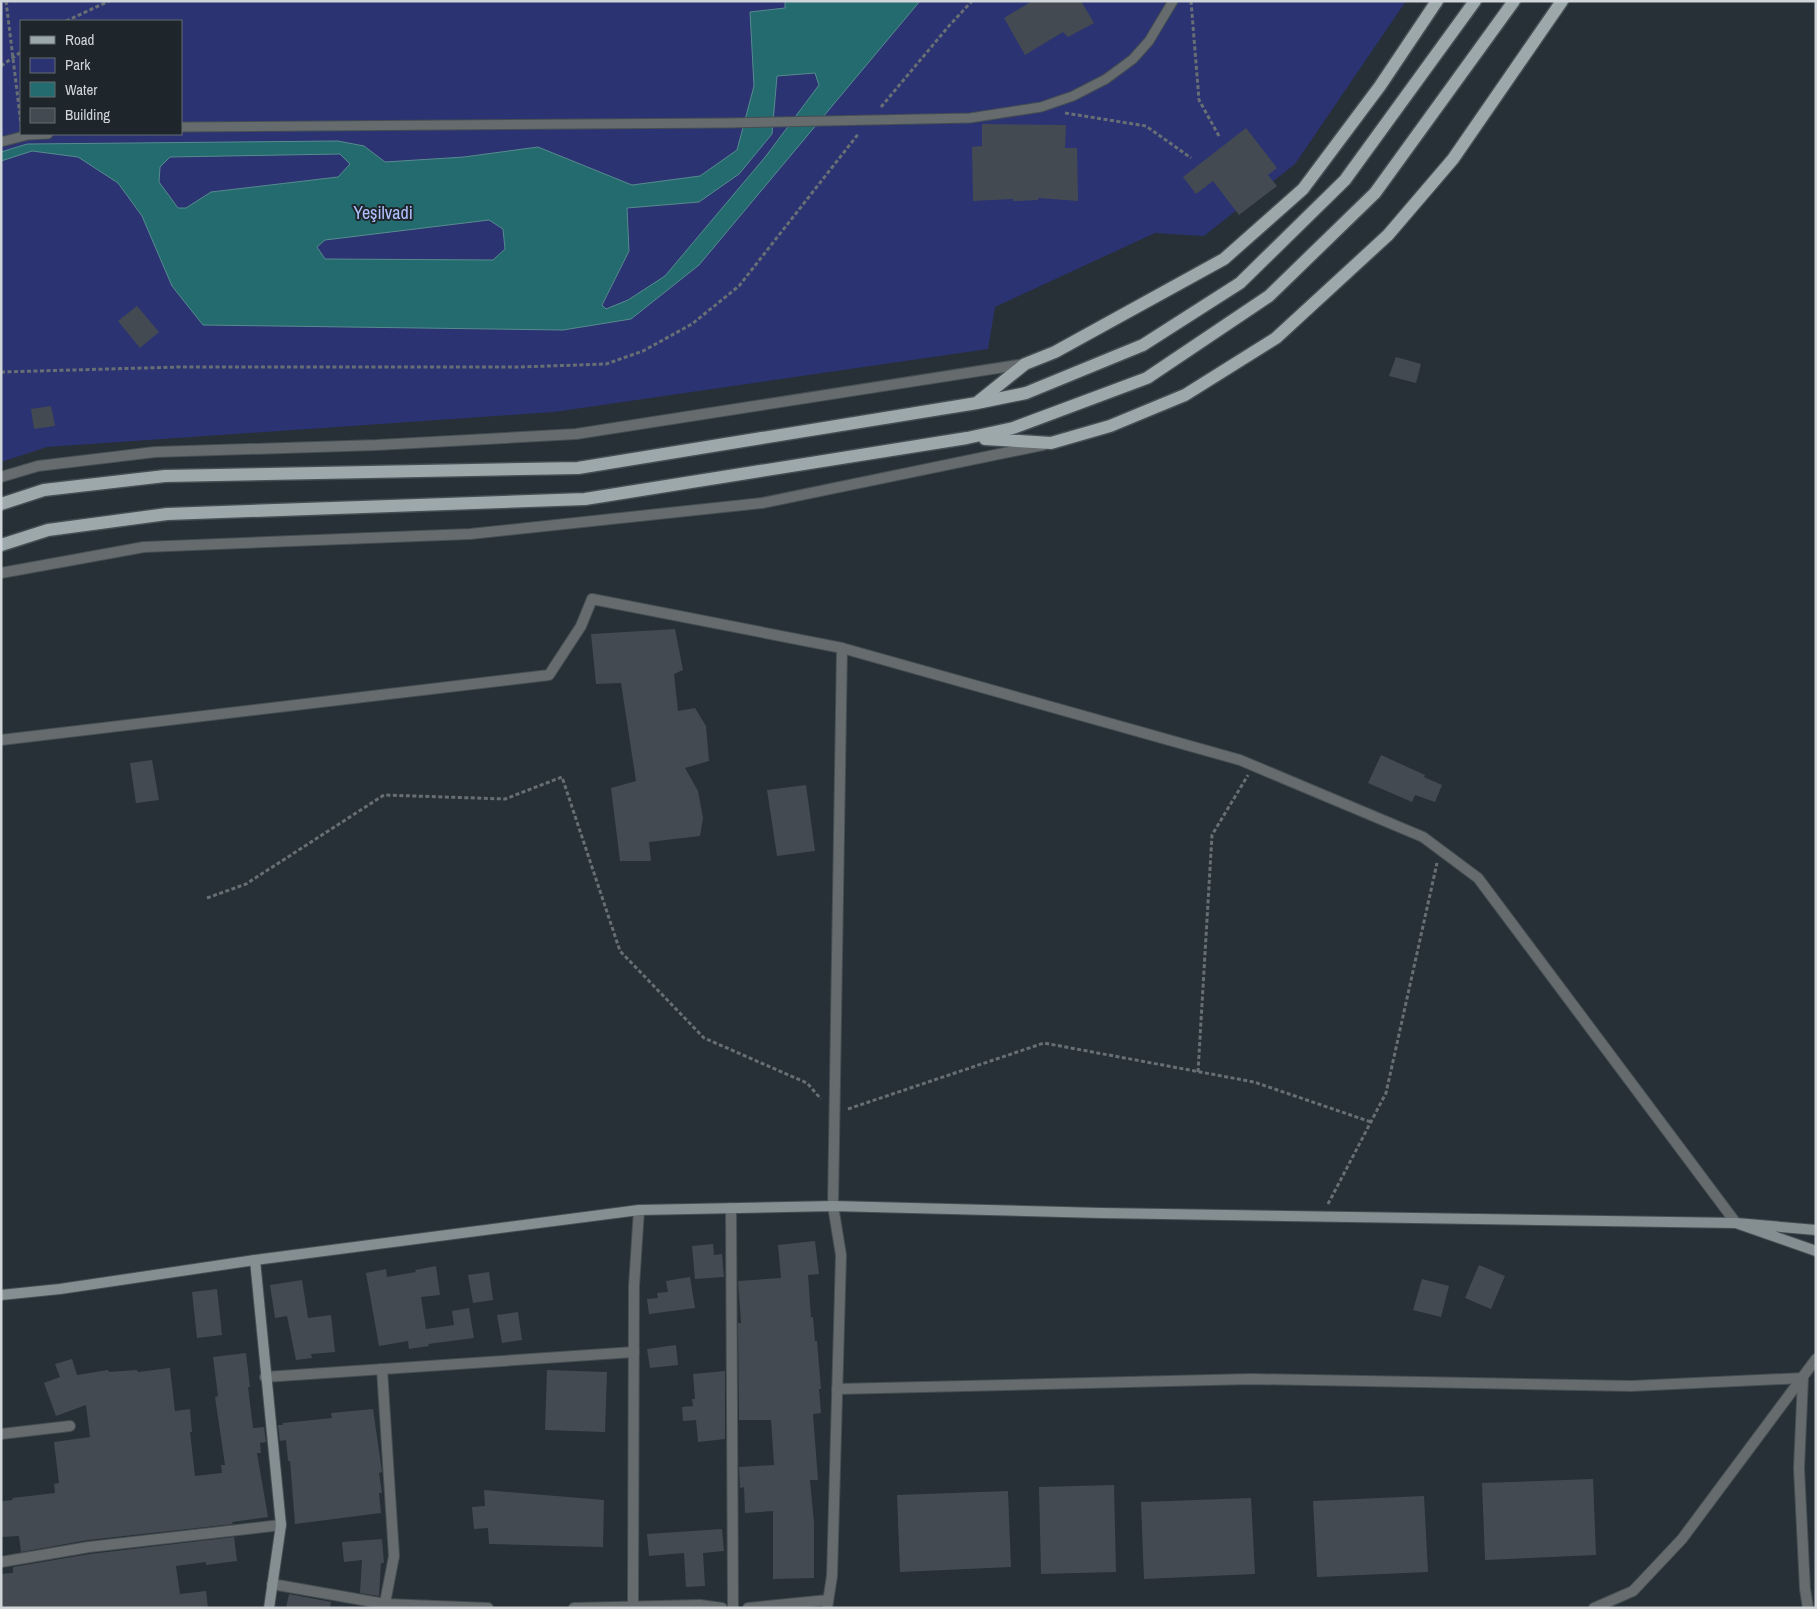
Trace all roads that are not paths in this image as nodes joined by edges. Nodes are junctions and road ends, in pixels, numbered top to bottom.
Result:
1 (1173, 1) edge
2 (1436, 1) edge
3 (1475, 1) edge
4 (1514, 1) edge
5 (1562, 1) edge
6 (182, 127) edge
7 (28, 135) edge
8 (1, 142) edge
9 (1025, 364) junction
10 (977, 404) junction
11 (967, 438) junction
12 (1051, 444) junction
13 (1, 477) edge
14 (1, 504) edge
15 (1, 545) edge
16 (1, 573) edge
17 (842, 648) junction
18 (1, 740) edge
19 (833, 1206) junction
20 (731, 1208) junction
21 (639, 1210) junction
22 (1736, 1223) junction
23 (1816, 1230) edge
24 (1816, 1251) edge
25 (255, 1260) junction
26 (1, 1295) edge
27 (634, 1352) junction
28 (1816, 1358) edge
29 (382, 1369) junction
30 (266, 1378) junction
31 (1803, 1378) junction
32 (837, 1389) junction
33 (70, 1426) dead end
34 (1, 1434) edge
35 (281, 1525) junction
36 (1, 1562) edge
37 (272, 1584) junction
38 (828, 1604) edge
39 (385, 1606) edge
40 (633, 1607) edge
41 (269, 1608) edge
42 (488, 1608) edge
43 (574, 1608) edge
44 (722, 1608) edge
45 (733, 1608) edge
46 (748, 1608) edge
47 (1594, 1608) edge
48 (1808, 1608) edge

1 - 6 lane
2 - 9 main road
3 - 10 main road
4 - 11 main road
5 - 12 main road
7 - 8 lane
9 - 10 main road
9 - 13 street
10 - 14 main road
11 - 12 main road
11 - 15 main road
12 - 16 street
17 - 18 street
17 - 19 street
17 - 22 street
19 - 20 street
19 - 22 street
19 - 32 street
20 - 21 street
20 - 45 street
21 - 25 street
21 - 27 street
22 - 23 street
22 - 24 street
25 - 26 street
25 - 30 street
27 - 29 street
27 - 40 street
28 - 31 street
29 - 30 street
29 - 39 street
30 - 35 street
31 - 32 street
31 - 47 street
31 - 48 street
32 - 38 street
33 - 34 street
35 - 36 street
35 - 37 street
37 - 39 street
37 - 41 street
38 - 46 street
39 - 42 street
40 - 43 street
40 - 44 street

